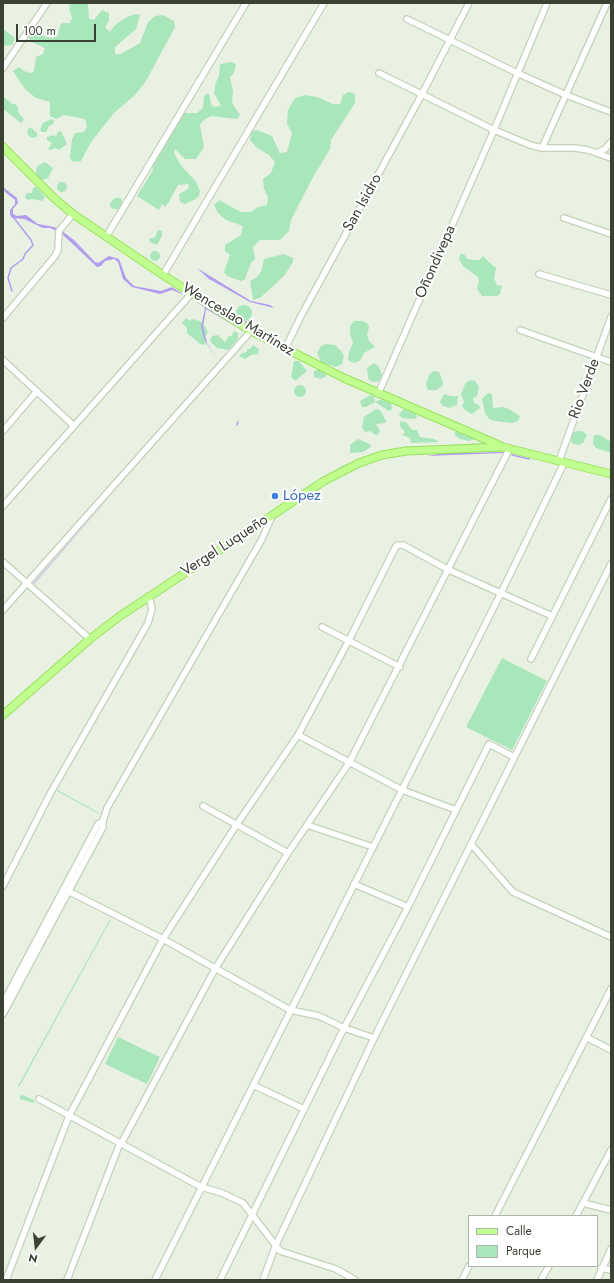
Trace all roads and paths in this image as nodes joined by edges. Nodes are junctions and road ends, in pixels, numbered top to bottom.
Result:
1 (47, 3) edge
2 (246, 3) edge
3 (324, 3) edge
4 (469, 3) edge
5 (547, 3) edge
6 (607, 3) edge
7 (407, 19) dead end
8 (450, 39) junction
9 (3, 68) edge
10 (379, 73) dead end
11 (517, 73) junction
12 (422, 94) junction
13 (566, 95) junction
14 (611, 112) edge
15 (494, 130) junction
16 (611, 142) edge
17 (3, 147) edge
18 (542, 148) junction
19 (597, 153) junction
20 (611, 158) edge
21 (73, 214) junction
22 (564, 218) dead end
23 (611, 234) edge
24 (106, 237) junction
25 (539, 274) dead end
26 (163, 275) junction
27 (192, 294) junction
28 (611, 295) edge
29 (611, 317) edge
30 (3, 318) edge
31 (520, 330) dead end
32 (251, 331) junction
33 (285, 349) junction
34 (597, 357) junction
35 (3, 360) edge
36 (611, 362) edge
37 (37, 391) junction
38 (378, 394) junction
39 (74, 426) junction
40 (3, 431) edge
41 (507, 448) junction
42 (561, 462) junction
43 (611, 474) edge
44 (611, 499) edge
45 (3, 506) edge
46 (272, 516) junction
47 (3, 562) edge
48 (611, 564) edge
49 (449, 570) junction
50 (27, 583) junction
51 (501, 593) junction
52 (150, 596) junction
53 (3, 610) edge
54 (552, 616) junction
55 (322, 627) dead end
56 (90, 639) junction
57 (349, 640) junction
58 (531, 659) dead end
59 (400, 667) junction
60 (3, 715) edge
61 (298, 735) junction
62 (514, 757) junction
63 (349, 764) junction
64 (402, 790) junction
65 (203, 806) dead end
66 (456, 810) junction
67 (236, 824) junction
68 (308, 825) junction
69 (471, 844) junction
70 (373, 847) junction
71 (288, 853) junction
72 (354, 884) junction
73 (3, 886) edge
74 (66, 890) junction
75 (408, 907) junction
76 (611, 937) edge
77 (163, 939) junction
78 (215, 969) junction
79 (611, 989) edge
80 (3, 1003) edge
81 (290, 1010) junction
82 (3, 1014) edge
83 (344, 1028) junction
84 (586, 1037) junction
85 (374, 1038) junction
86 (611, 1050) edge
87 (252, 1084) junction
88 (39, 1099) dead end
89 (304, 1109) junction
90 (69, 1116) junction
91 (121, 1144) junction
92 (611, 1150) edge
93 (201, 1187) junction
94 (583, 1203) junction
95 (611, 1210) edge
96 (252, 1214) junction
97 (496, 1215) edge
98 (577, 1215) edge
99 (275, 1247) junction
100 (611, 1249) edge
101 (469, 1267) edge
102 (548, 1267) edge
103 (601, 1268) junction
104 (611, 1270) edge
105 (6, 1280) edge
106 (67, 1280) edge
107 (155, 1280) edge
108 (220, 1280) edge
109 (264, 1280) edge
110 (355, 1280) edge
111 (462, 1280) edge
112 (541, 1280) edge
113 (597, 1280) edge

1 - 9 street
2 - 24 street
3 - 26 street
4 - 8 street, San Isidro
5 - 11 street, Oñondivepa
6 - 13 street
7 - 8 street
8 - 11 street
8 - 12 street, San Isidro
10 - 12 street
11 - 13 street
11 - 15 street, Oñondivepa
12 - 15 street
12 - 33 street, San Isidro
13 - 14 street
13 - 18 street
15 - 18 street
15 - 38 street, Oñondivepa
16 - 19 street
17 - 21 main road, Wenceslao Martínez
18 - 19 street
19 - 20 street
21 - 24 main road, Wenceslao Martínez
21 - 30 street
22 - 23 street
24 - 26 main road, Wenceslao Martínez
25 - 28 street
26 - 27 main road, Wenceslao Martínez
27 - 32 main road, Wenceslao Martínez
27 - 39 street
29 - 34 street, Rio Verde
31 - 34 street
32 - 33 main road, Wenceslao Martínez
32 - 50 street
33 - 38 main road, Wenceslao Martínez
34 - 36 street
34 - 42 street, Rio Verde
35 - 37 street
37 - 39 street
37 - 40 street
38 - 41 main road, Wenceslao Martínez
39 - 45 street
41 - 42 main road
41 - 46 main road, Vergel Luqueño
41 - 49 street
42 - 43 main road
42 - 51 street, Rio Verde
44 - 54 street
46 - 52 main road, Vergel Luqueño
46 - 74 street
47 - 50 street
48 - 62 street
49 - 51 street
49 - 57 street
49 - 59 street
50 - 53 street
50 - 56 street
51 - 54 street
51 - 64 street, Rio Verde
52 - 56 main road, Vergel Luqueño
52 - 73 street
54 - 58 street
55 - 57 street
56 - 60 main road, Vergel Luqueño
57 - 59 street
57 - 61 street
59 - 63 street
61 - 63 street
61 - 67 street
62 - 66 street
62 - 69 street
63 - 64 street
63 - 68 street
64 - 66 street
64 - 70 street, Rio Verde
65 - 67 street
66 - 75 street
67 - 71 street
67 - 77 street
68 - 70 street
68 - 71 street
69 - 76 street
69 - 85 street
70 - 72 street, Rio Verde
71 - 78 street
72 - 75 street
72 - 81 street, Rio Verde
74 - 77 street
74 - 80 street
74 - 82 street
75 - 83 street
77 - 78 street
77 - 90 street
78 - 81 street
78 - 91 street
79 - 84 street
81 - 83 street
81 - 87 street, Rio Verde
83 - 85 street
83 - 89 street
84 - 86 street
84 - 97 street
85 - 99 street
87 - 89 street
87 - 93 street, Rio Verde
88 - 90 street
89 - 96 street
90 - 91 street
90 - 105 street
91 - 93 street
91 - 106 street
92 - 94 street
93 - 96 street
93 - 107 street, Rio Verde
94 - 95 street
94 - 98 street
96 - 99 street
96 - 108 street
99 - 109 street
99 - 110 street
100 - 103 street
101 - 111 street
102 - 112 street
103 - 104 street
103 - 113 street

